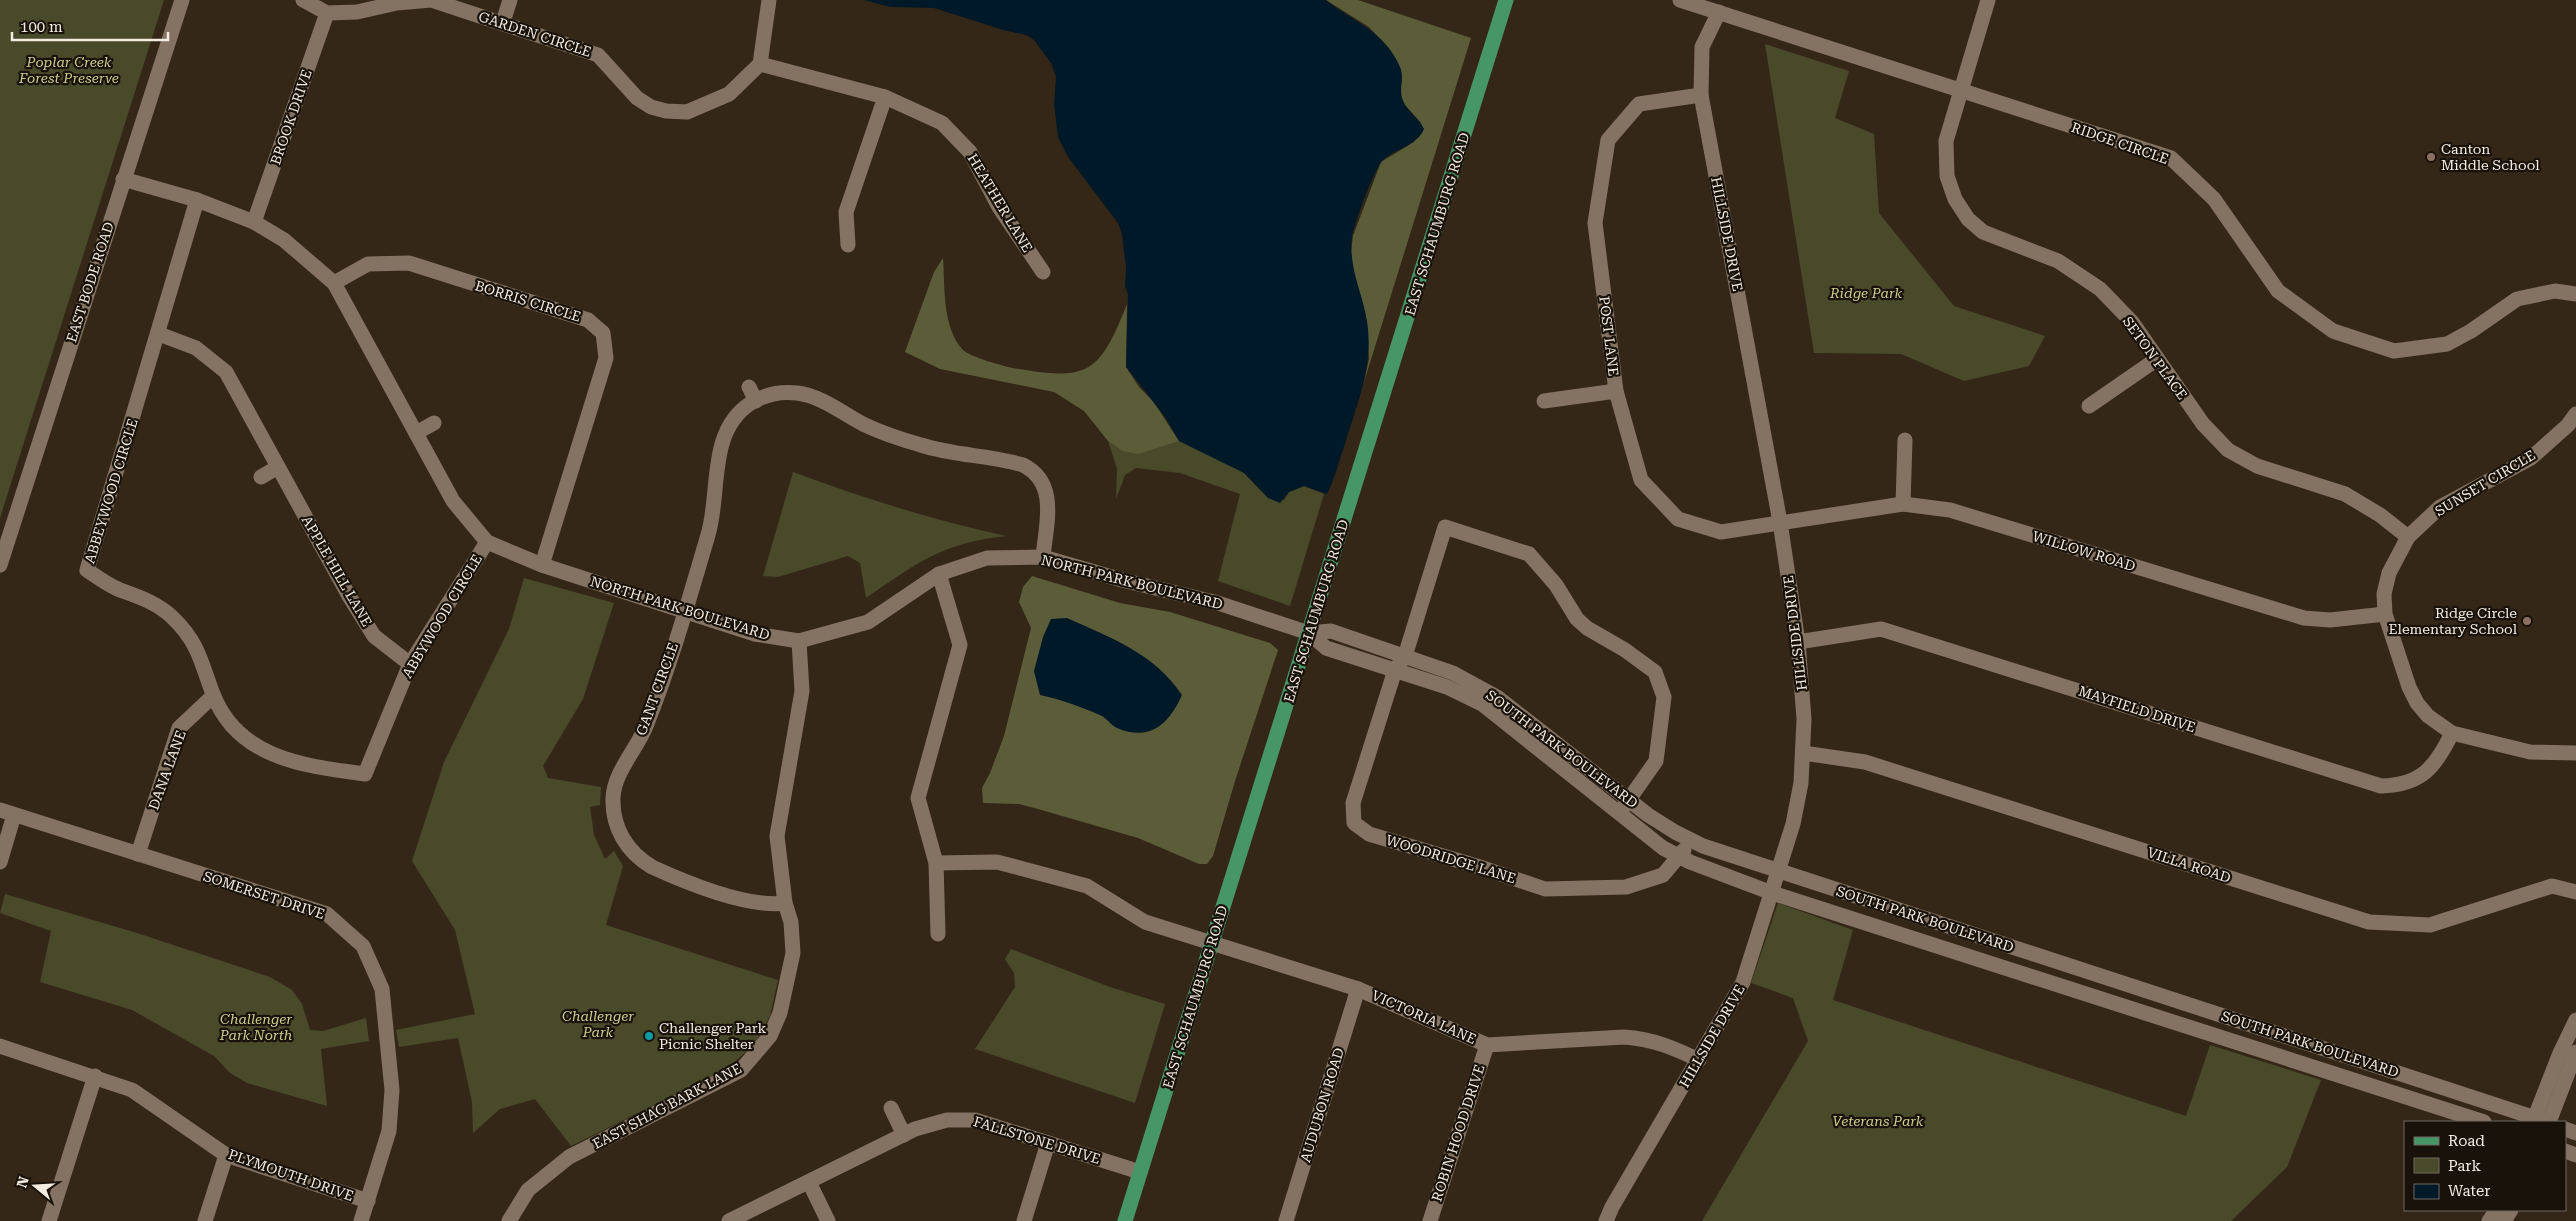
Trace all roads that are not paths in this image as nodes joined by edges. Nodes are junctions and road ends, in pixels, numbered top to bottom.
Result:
1 (182, 0) edge
2 (303, 0) edge
3 (510, 0) edge
4 (769, 0) edge
5 (1506, 0) edge
6 (1680, 0) edge
7 (1988, 0) edge
8 (1719, 12) junction
9 (327, 13) junction
10 (503, 22) junction
11 (760, 64) junction
12 (1961, 92) junction
13 (1701, 95) junction
14 (885, 97) junction
15 (123, 179) junction
16 (198, 200) junction
17 (254, 222) junction
18 (848, 245) dead end
19 (1043, 272) dead end
20 (334, 283) junction
21 (2576, 294) edge
22 (158, 334) junction
23 (2157, 359) junction
24 (749, 387) dead end
25 (1616, 391) junction
26 (756, 401) junction
27 (1544, 401) dead end
28 (2089, 406) dead end
29 (2576, 414) edge
30 (434, 423) dead end
31 (416, 432) junction
32 (1905, 440) dead end
33 (278, 467) junction
34 (261, 477) dead end
35 (1903, 504) junction
36 (1780, 522) junction
37 (2408, 537) junction
38 (487, 542) junction
39 (1043, 557) junction
40 (542, 564) junction
41 (0, 565) edge
42 (939, 574) junction
43 (686, 610) junction
44 (2385, 614) junction
45 (1309, 633) junction
46 (799, 641) junction
47 (1798, 642) junction
48 (1405, 656) junction
49 (410, 664) junction
50 (1395, 670) junction
51 (214, 696) junction
52 (2452, 733) junction
53 (2576, 753) edge
54 (1802, 754) junction
55 (365, 774) joint
56 (1629, 800) junction
57 (7, 813) edge
58 (1619, 813) junction
59 (1690, 840) junction
60 (138, 854) junction
61 (1679, 857) junction
62 (0, 862) edge
63 (936, 863) junction
64 (1778, 872) junction
65 (2576, 892) edge
66 (1772, 893) junction
67 (786, 903) junction
68 (938, 934) dead end
69 (1212, 944) junction
70 (1358, 988) junction
71 (2576, 1020) edge
72 (2251, 1025) junction
73 (1486, 1045) junction
74 (2245, 1045) junction
75 (0, 1046) edge
76 (2576, 1052) edge
77 (1699, 1060) junction
78 (95, 1076) junction
79 (891, 1108) dead end
80 (2481, 1121) edge
81 (2541, 1121) edge
82 (904, 1135) junction
83 (1048, 1143) junction
84 (226, 1155) junction
85 (1140, 1172) junction
86 (810, 1182) junction
87 (368, 1201) junction
88 (49, 1221) edge
89 (205, 1221) edge
90 (361, 1221) edge
91 (509, 1221) edge
92 (729, 1221) edge
93 (828, 1221) edge
94 (1024, 1221) edge
95 (1125, 1221) edge
96 (1286, 1221) edge
97 (1430, 1221) edge
98 (1606, 1221) edge

1 - 15 street, EAST BODE ROAD
2 - 9 street
3 - 10 street
4 - 11 street
5 - 45 main road, EAST SCHAUMBURG ROAD
6 - 8 street, RIDGE CIRCLE
7 - 12 street, SETON PLACE
8 - 12 street, RIDGE CIRCLE
8 - 13 street, HILLSIDE DRIVE
9 - 10 street, GARDEN CIRCLE
9 - 17 street, BROOK DRIVE
10 - 11 street, GARDEN CIRCLE
11 - 14 street, HEATHER LANE
12 - 21 street, RIDGE CIRCLE
12 - 23 street, SETON PLACE
13 - 25 street, POST LANE
13 - 36 street, HILLSIDE DRIVE
14 - 18 street
14 - 19 street, HEATHER LANE
15 - 16 street, NORTH PARK BOULEVARD
15 - 41 street, EAST BODE ROAD
16 - 17 street, NORTH PARK BOULEVARD
16 - 22 street, ABBEYWOOD CIRCLE
17 - 20 street, NORTH PARK BOULEVARD
20 - 31 street, NORTH PARK BOULEVARD
20 - 40 street, BORRIS CIRCLE
22 - 33 street, APPLE HILL LANE
22 - 51 street, ABBEYWOOD CIRCLE
23 - 28 street
23 - 37 street, SETON PLACE
24 - 26 street
25 - 27 street
25 - 36 street, POST LANE
26 - 39 street, GANT CIRCLE
26 - 43 street, GANT CIRCLE
29 - 37 street, SUNSET CIRCLE
30 - 31 street
31 - 38 street, NORTH PARK BOULEVARD
32 - 35 street
33 - 34 street
33 - 49 street, APPLE HILL LANE
35 - 36 street, WILLOW ROAD
35 - 44 street, WILLOW ROAD
36 - 47 street, HILLSIDE DRIVE
37 - 44 street, SUNSET CIRCLE
38 - 40 street, NORTH PARK BOULEVARD
38 - 49 street, ABBYWOOD CIRCLE
39 - 42 street, NORTH PARK BOULEVARD
39 - 45 street, NORTH PARK BOULEVARD
40 - 43 street, NORTH PARK BOULEVARD
42 - 46 street, NORTH PARK BOULEVARD
42 - 63 street
43 - 46 street, NORTH PARK BOULEVARD
43 - 67 street, GANT CIRCLE
44 - 52 street, SUNSET CIRCLE
45 - 48 street, SOUTH PARK BOULEVARD
45 - 50 street, SOUTH PARK BOULEVARD
45 - 69 main road, EAST SCHAUMBURG ROAD
46 - 67 street, EAST SHAG BARK LANE
47 - 52 street, MAYFIELD DRIVE
47 - 54 street, HILLSIDE DRIVE
48 - 50 street
48 - 56 street, SOUTH PARK BOULEVARD
48 - 56 street
49 - 55 street, ABBYWOOD CIRCLE
50 - 58 street, SOUTH PARK BOULEVARD
50 - 61 street, WOODRIDGE LANE
51 - 55 street, ABBEYWOOD CIRCLE
51 - 60 street, DANA LANE
52 - 53 street, SUNSET CIRCLE
54 - 64 street, HILLSIDE DRIVE
54 - 65 street, VILLA ROAD
56 - 58 street
56 - 59 street, SOUTH PARK BOULEVARD
57 - 60 street, SOMERSET DRIVE
57 - 62 street
58 - 61 street, SOUTH PARK BOULEVARD
59 - 61 street, WOODRIDGE LANE
59 - 64 street, SOUTH PARK BOULEVARD
60 - 87 street, SOMERSET DRIVE
61 - 66 street, SOUTH PARK BOULEVARD
63 - 68 street
63 - 69 street, VICTORIA LANE
64 - 66 street, HILLSIDE DRIVE
64 - 72 street, SOUTH PARK BOULEVARD
66 - 74 street, SOUTH PARK BOULEVARD
66 - 77 street, HILLSIDE DRIVE
67 - 91 street, EAST SHAG BARK LANE
69 - 70 street, VICTORIA LANE
69 - 85 main road, EAST SCHAUMBURG ROAD
70 - 73 street, VICTORIA LANE
70 - 96 street, AUDUBON ROAD
71 - 81 street
72 - 74 street
72 - 81 street, SOUTH PARK BOULEVARD
73 - 77 street, VICTORIA LANE
73 - 97 street, ROBIN HOOD DRIVE
74 - 80 street, SOUTH PARK BOULEVARD
75 - 78 street, PLYMOUTH DRIVE
76 - 81 street
77 - 98 street, HILLSIDE DRIVE
78 - 84 street, PLYMOUTH DRIVE
78 - 88 street
79 - 82 street
82 - 83 street, FALLSTONE DRIVE
82 - 86 street, FALLSTONE DRIVE
83 - 85 street, FALLSTONE DRIVE
83 - 94 street
84 - 87 street, PLYMOUTH DRIVE
84 - 89 street
85 - 95 main road, EAST SCHAUMBURG ROAD
86 - 92 street, FALLSTONE DRIVE
86 - 93 street
87 - 90 street, SOMERSET DRIVE

